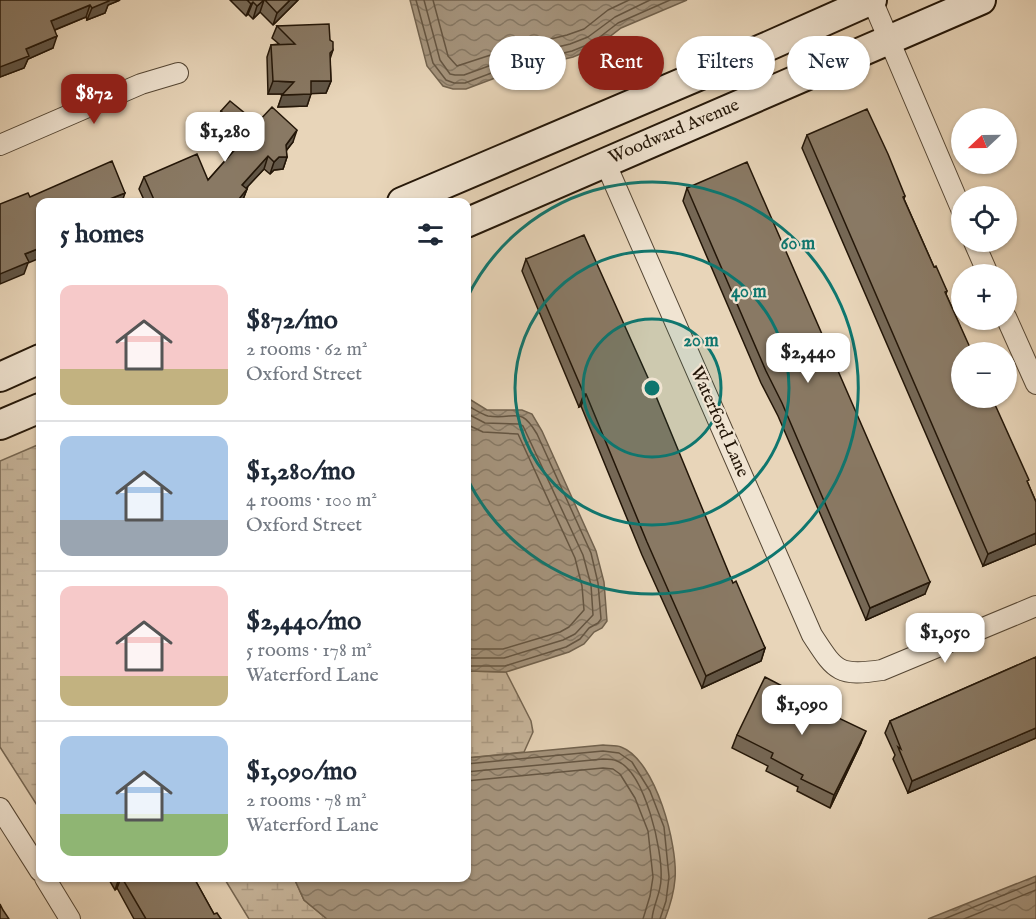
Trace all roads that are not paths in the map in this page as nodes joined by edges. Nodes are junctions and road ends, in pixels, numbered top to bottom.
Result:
1 (872, 0) edge
2 (981, 0) edge
3 (889, 39) junction
4 (178, 73) dead end
5 (0, 145) edge
6 (605, 162) junction
7 (951, 186) edge
8 (411, 198) edge
9 (471, 221) edge
10 (1012, 330) edge
11 (36, 361) edge
12 (0, 377) edge
13 (1036, 384) edge
14 (36, 410) edge
15 (0, 425) edge
16 (1036, 606) edge
17 (0, 808) edge
18 (36, 865) edge
19 (47, 882) edge
20 (70, 919) edge

1 - 3 street
1 - 8 street
2 - 3 street, Woodward Avenue
3 - 6 street, Woodward Avenue
3 - 7 street
4 - 5 street
6 - 9 street, Woodward Avenue
6 - 16 street, Waterford Lane
10 - 13 street
11 - 12 street
14 - 15 street
17 - 18 street
19 - 20 street

